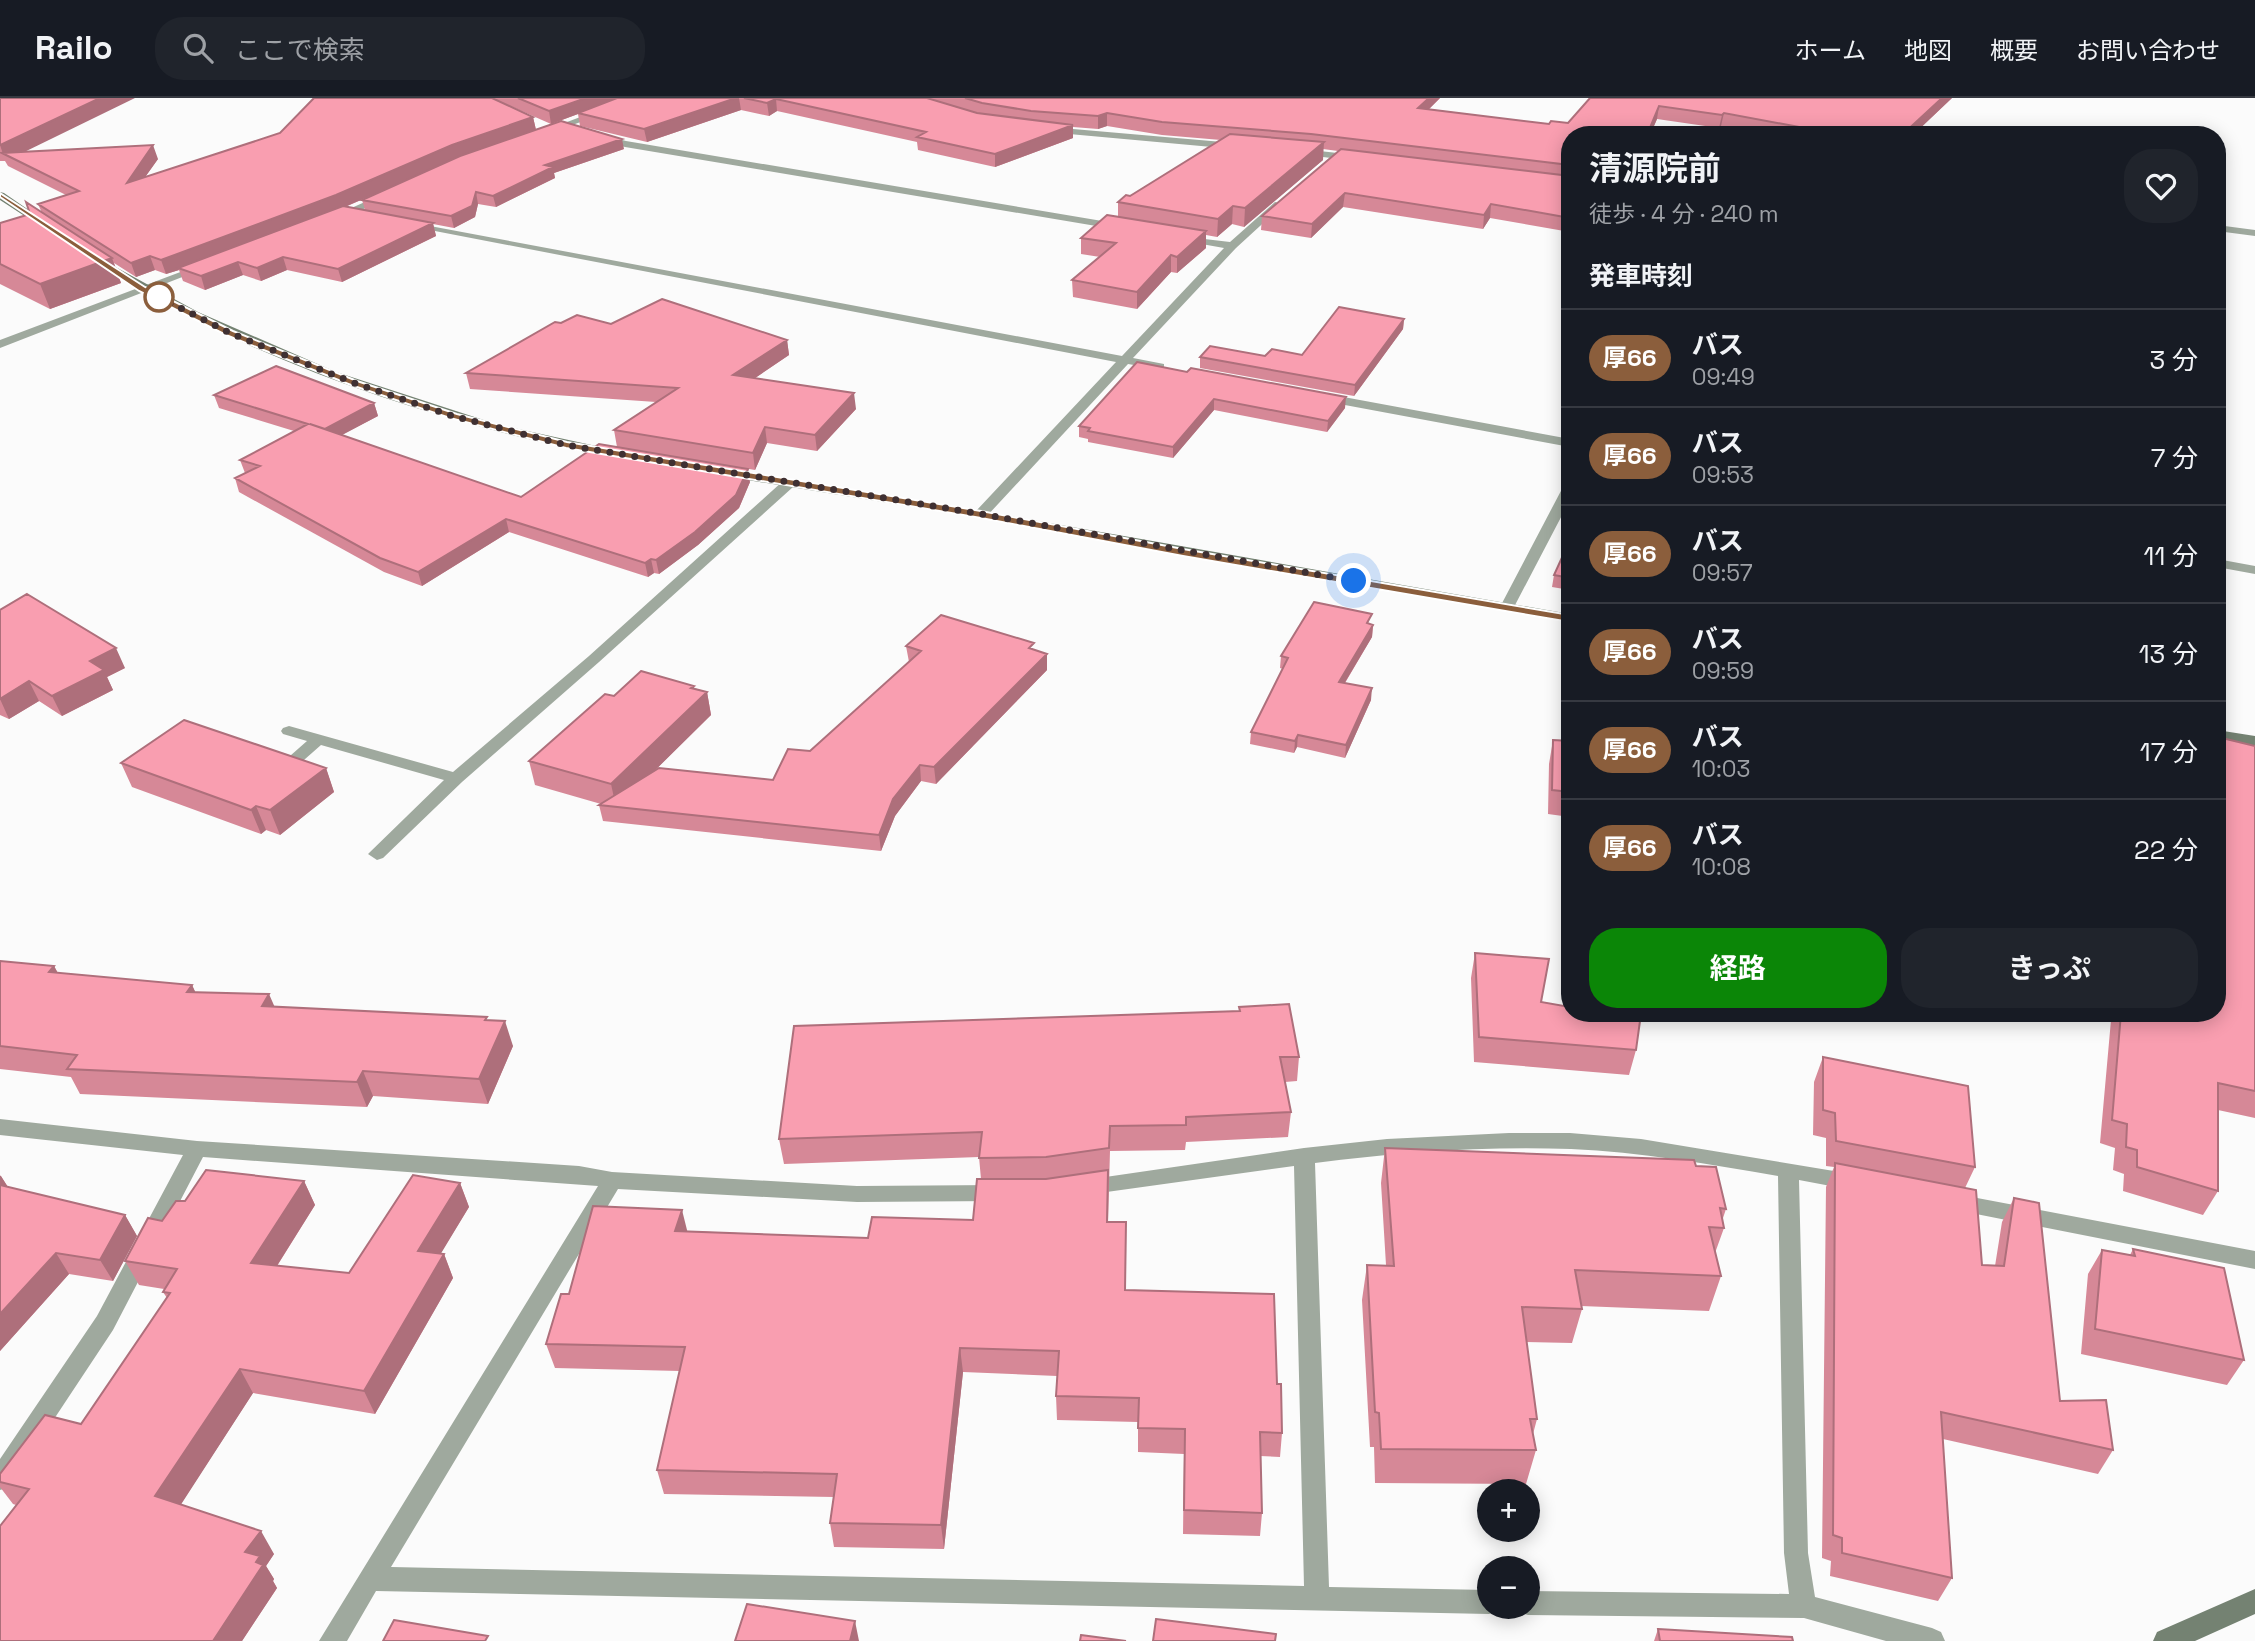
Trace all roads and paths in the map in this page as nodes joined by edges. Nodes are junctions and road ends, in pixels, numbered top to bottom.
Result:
1 (640, 98) edge
2 (563, 126) junction
3 (538, 130) edge
4 (1044, 130) edge
5 (1244, 147) edge
6 (1284, 150) edge
7 (1337, 156) junction
8 (1362, 159) edge
9 (1327, 165) edge
10 (396, 191) edge
11 (0, 195) edge
12 (1286, 197) edge
13 (345, 213) junction
14 (372, 218) edge
15 (320, 223) edge
16 (399, 223) edge
17 (2226, 229) edge
18 (1135, 230) edge
19 (55, 231) edge
20 (2255, 233) edge
21 (1177, 237) edge
22 (1232, 246) junction
23 (88, 253) edge
24 (218, 261) edge
25 (142, 289) junction
26 (0, 344) edge
27 (1125, 360) junction
28 (1179, 370) edge
29 (1314, 395) edge
30 (1561, 441) edge
31 (632, 457) edge
32 (710, 470) edge
33 (788, 484) junction
34 (1561, 504) edge
35 (981, 514) junction
36 (2226, 565) edge
37 (2255, 570) edge
38 (1507, 607) junction
39 (1561, 616) edge
40 (289, 731) dead end
41 (2226, 736) edge
42 (319, 739) junction
43 (2255, 741) edge
44 (290, 763) edge
45 (456, 778) junction
46 (377, 854) dead end
47 (0, 1126) edge
48 (197, 1149) junction
49 (1304, 1156) junction
50 (1788, 1170) junction
51 (612, 1180) junction
52 (1867, 1185) edge
53 (1061, 1191) edge
54 (1020, 1193) edge
55 (1934, 1198) edge
56 (2255, 1260) edge
57 (0, 1479) edge
58 (371, 1579) junction
59 (1317, 1600) junction
60 (2255, 1601) edge
61 (1477, 1602) edge
62 (1540, 1603) edge
63 (1804, 1606) junction
64 (332, 1641) edge
65 (1933, 1641) edge
66 (2166, 1641) edge

1 - 2 street
2 - 3 street
2 - 18 street
4 - 5 street
6 - 7 street
7 - 8 street
7 - 9 street
10 - 13 street
11 - 19 street
12 - 22 street
13 - 14 street
13 - 15 street
16 - 27 street
17 - 20 street
21 - 22 street
22 - 27 street
23 - 25 street
24 - 25 street
25 - 26 street
25 - 31 street
27 - 28 street
27 - 35 street
29 - 30 street
32 - 33 street
33 - 35 street
33 - 45 street
34 - 38 street
35 - 38 street
36 - 37 street
38 - 39 street
40 - 42 street
41 - 43 street
42 - 44 street
42 - 45 street
45 - 46 street
47 - 48 street
48 - 51 street
48 - 57 street
49 - 50 street
49 - 53 street
49 - 59 street
50 - 52 street
50 - 63 street
51 - 54 street
51 - 58 street
55 - 56 street
58 - 59 street
58 - 64 street
59 - 61 street
60 - 66 street
62 - 63 street
63 - 65 street

